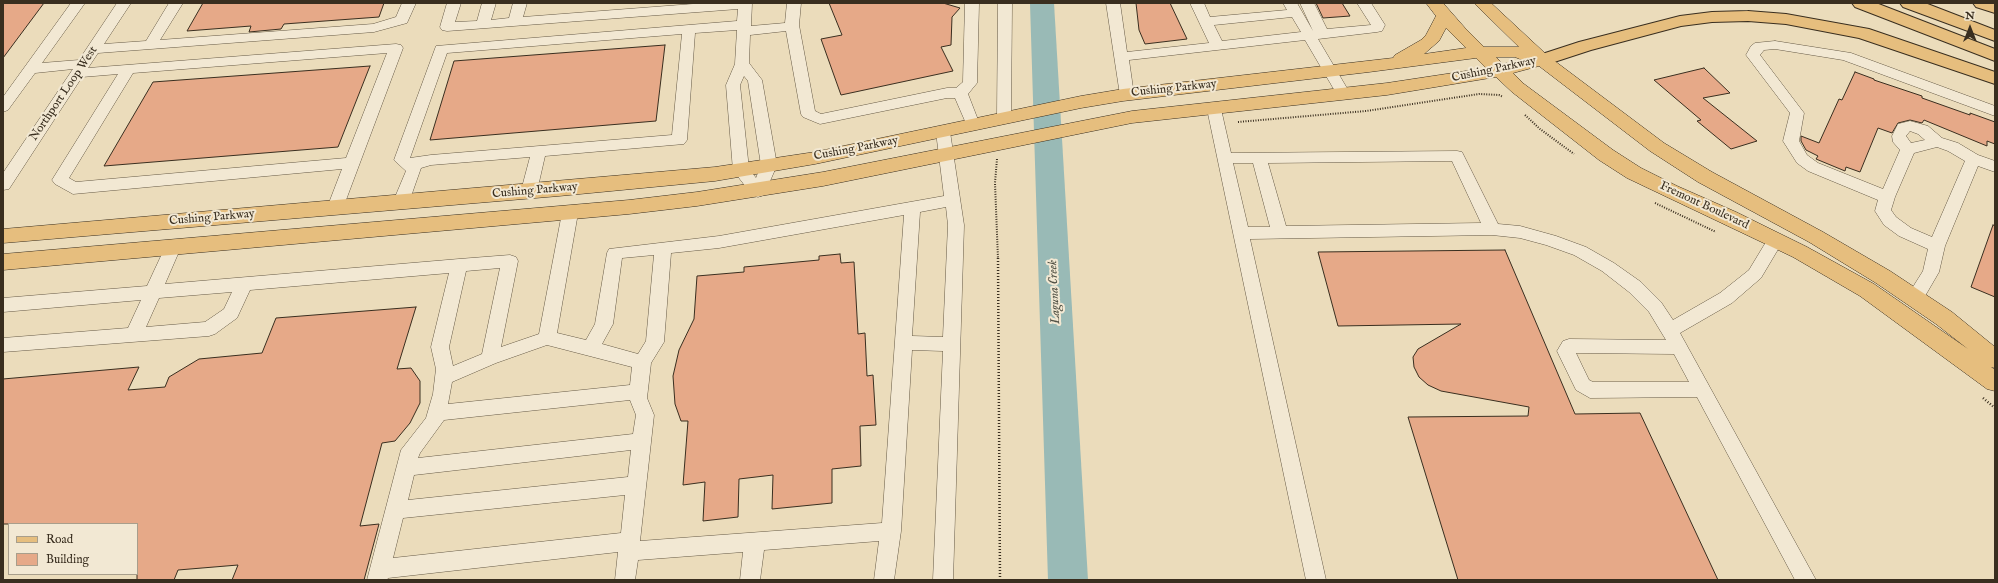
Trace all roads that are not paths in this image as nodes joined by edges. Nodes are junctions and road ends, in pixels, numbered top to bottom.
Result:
1 (78, 3) edge
2 (124, 3) edge
3 (176, 3) edge
4 (408, 3) edge
5 (454, 3) edge
6 (489, 3) edge
7 (520, 3) edge
8 (794, 3) edge
9 (972, 3) edge
10 (1005, 3) edge
11 (1113, 3) edge
12 (1197, 3) edge
13 (1306, 3) edge
14 (1364, 3) edge
15 (1482, 3) edge
16 (1861, 3) edge
17 (1909, 3) edge
18 (1931, 3) edge
19 (1982, 3) edge
20 (745, 4) edge
21 (698, 5) edge
22 (1293, 8) edge
23 (1995, 8) edge
24 (1439, 9) edge
25 (515, 22) junction
26 (1206, 22) junction
27 (483, 24) junction
28 (792, 25) junction
29 (1995, 27) edge
30 (743, 28) junction
31 (689, 29) junction
32 (1316, 35) junction
33 (1995, 36) edge
34 (150, 45) junction
35 (1217, 46) junction
36 (93, 49) junction
37 (1479, 52) junction
38 (1995, 55) edge
39 (1121, 57) junction
40 (1542, 60) junction
41 (742, 64) junction
42 (1369, 68) junction
43 (30, 69) junction
44 (80, 69) junction
45 (128, 69) junction
46 (1499, 70) junction
47 (1331, 72) junction
48 (1995, 78) edge
49 (18, 87) junction
50 (3, 88) edge
51 (960, 93) junction
52 (1127, 95) junction
53 (1344, 95) junction
54 (3, 107) edge
55 (1214, 109) junction
56 (1995, 111) edge
57 (1009, 117) junction
58 (973, 125) junction
59 (943, 132) junction
60 (1937, 142) junction
61 (1908, 149) junction
62 (539, 151) junction
63 (947, 155) junction
64 (21, 157) junction
65 (1259, 157) junction
66 (3, 158) edge
67 (1224, 158) junction
68 (1973, 159) junction
69 (352, 163) junction
70 (409, 165) junction
71 (769, 165) junction
72 (1995, 167) edge
73 (741, 170) junction
74 (3, 184) edge
75 (529, 191) junction
76 (758, 191) junction
77 (1887, 197) junction
78 (953, 200) junction
79 (401, 202) junction
80 (912, 207) junction
81 (335, 208) junction
82 (570, 213) junction
83 (1726, 226) junction
84 (1492, 228) junction
85 (1280, 232) junction
86 (1241, 233) junction
87 (3, 236) edge
88 (1816, 237) junction
89 (1775, 241) junction
90 (1937, 246) junction
91 (173, 247) junction
92 (664, 248) junction
93 (3, 262) edge
94 (459, 265) junction
95 (1836, 273) junction
96 (244, 284) junction
97 (152, 292) junction
98 (1916, 298) junction
99 (3, 305) edge
100 (1670, 330) junction
101 (134, 334) junction
102 (547, 338) junction
103 (903, 343) junction
104 (952, 344) junction
105 (3, 345) edge
106 (1680, 347) junction
107 (592, 348) junction
108 (490, 358) junction
109 (1995, 359) edge
110 (642, 362) junction
111 (444, 378) junction
112 (1995, 382) edge
113 (1703, 389) junction
114 (638, 392) junction
115 (436, 413) junction
116 (642, 441) junction
117 (406, 468) junction
118 (637, 485) junction
119 (395, 510) junction
120 (891, 531) junction
121 (755, 541) junction
122 (630, 546) junction
123 (378, 575) edge
124 (626, 580) edge
125 (750, 580) edge
126 (884, 580) edge
127 (943, 580) edge
128 (1316, 580) edge
129 (1806, 580) edge

1 - 43 street
2 - 36 street, Northport Loop West
3 - 34 street
4 - 34 street
5 - 27 street
6 - 27 street
7 - 25 street
8 - 28 street
9 - 51 street
10 - 57 street
11 - 39 street
12 - 26 street
13 - 32 street
14 - 32 street
15 - 40 main road, Fremont Boulevard
16 - 38 highway
17 - 33 highway
18 - 29 highway
19 - 23 highway
20 - 21 street
20 - 30 street
21 - 25 street
22 - 26 street
22 - 32 street
24 - 37 main road, Fremont Boulevard
24 - 42 main road
25 - 27 street
26 - 35 street
28 - 30 street
28 - 51 street
30 - 31 street
30 - 41 street
31 - 62 street
31 - 70 street
32 - 35 street
32 - 47 street
34 - 36 street
35 - 39 street
36 - 44 street, Northport Loop West
37 - 40 main road, Cushing Parkway
37 - 42 main road, Cushing Parkway
37 - 46 main road, Fremont Boulevard
39 - 52 street
40 - 46 main road, Cushing Parkway
40 - 48 highway
40 - 88 main road, Fremont Boulevard
41 - 71 street
41 - 73 street
42 - 47 main road, Cushing Parkway
43 - 44 street
43 - 49 street
44 - 45 street
44 - 64 street, Northport Loop West
45 - 69 street
45 - 69 street
46 - 53 main road, Cushing Parkway
46 - 83 main road, Fremont Boulevard
47 - 52 main road, Cushing Parkway
47 - 53 street
49 - 50 street
49 - 54 street
51 - 58 street
52 - 57 main road, Cushing Parkway
53 - 55 main road, Cushing Parkway
55 - 63 main road, Cushing Parkway
55 - 67 street
56 - 77 street
57 - 58 main road, Cushing Parkway
58 - 59 main road, Cushing Parkway
59 - 63 street
59 - 71 main road, Cushing Parkway
60 - 61 street
60 - 61 street
60 - 68 street
61 - 77 street
62 - 70 street
62 - 75 street
63 - 76 main road, Cushing Parkway
63 - 78 street
64 - 66 street
64 - 74 street, Northport Loop West
65 - 67 street
65 - 84 street
65 - 85 street
67 - 86 street
68 - 72 street
68 - 90 street
69 - 81 street
70 - 79 street
71 - 73 main road, Cushing Parkway
71 - 76 street
73 - 75 main road, Cushing Parkway
73 - 76 street
75 - 79 main road, Cushing Parkway
76 - 82 main road, Cushing Parkway
77 - 90 street
78 - 80 street
78 - 104 street
79 - 81 main road, Cushing Parkway
80 - 92 street
80 - 103 street
81 - 87 main road, Cushing Parkway
82 - 91 main road, Cushing Parkway
82 - 102 street
83 - 88 main road
83 - 89 main road, Fremont Boulevard
84 - 85 street
84 - 100 street
85 - 86 street
86 - 128 street
88 - 98 main road, Fremont Boulevard
89 - 95 main road, Fremont Boulevard
89 - 100 street
90 - 98 street
91 - 93 main road, Cushing Parkway
91 - 97 street
92 - 107 street
92 - 110 street
94 - 96 street
94 - 108 street
94 - 111 street
95 - 98 main road
95 - 112 main road, Fremont Boulevard
96 - 97 street
96 - 101 street
97 - 99 street
97 - 101 street
98 - 109 main road, Fremont Boulevard
100 - 106 street
101 - 105 street
102 - 107 street
102 - 108 street
103 - 104 street
103 - 120 street
104 - 127 street
106 - 113 street
106 - 113 street
107 - 110 street
108 - 111 street
110 - 114 street
111 - 115 street
113 - 129 street
114 - 115 street
114 - 116 street
115 - 117 street
116 - 117 street
116 - 118 street
117 - 119 street
118 - 119 street
118 - 122 street
119 - 123 street
120 - 121 street
120 - 126 street
121 - 122 street
121 - 125 street
122 - 123 street
122 - 124 street

